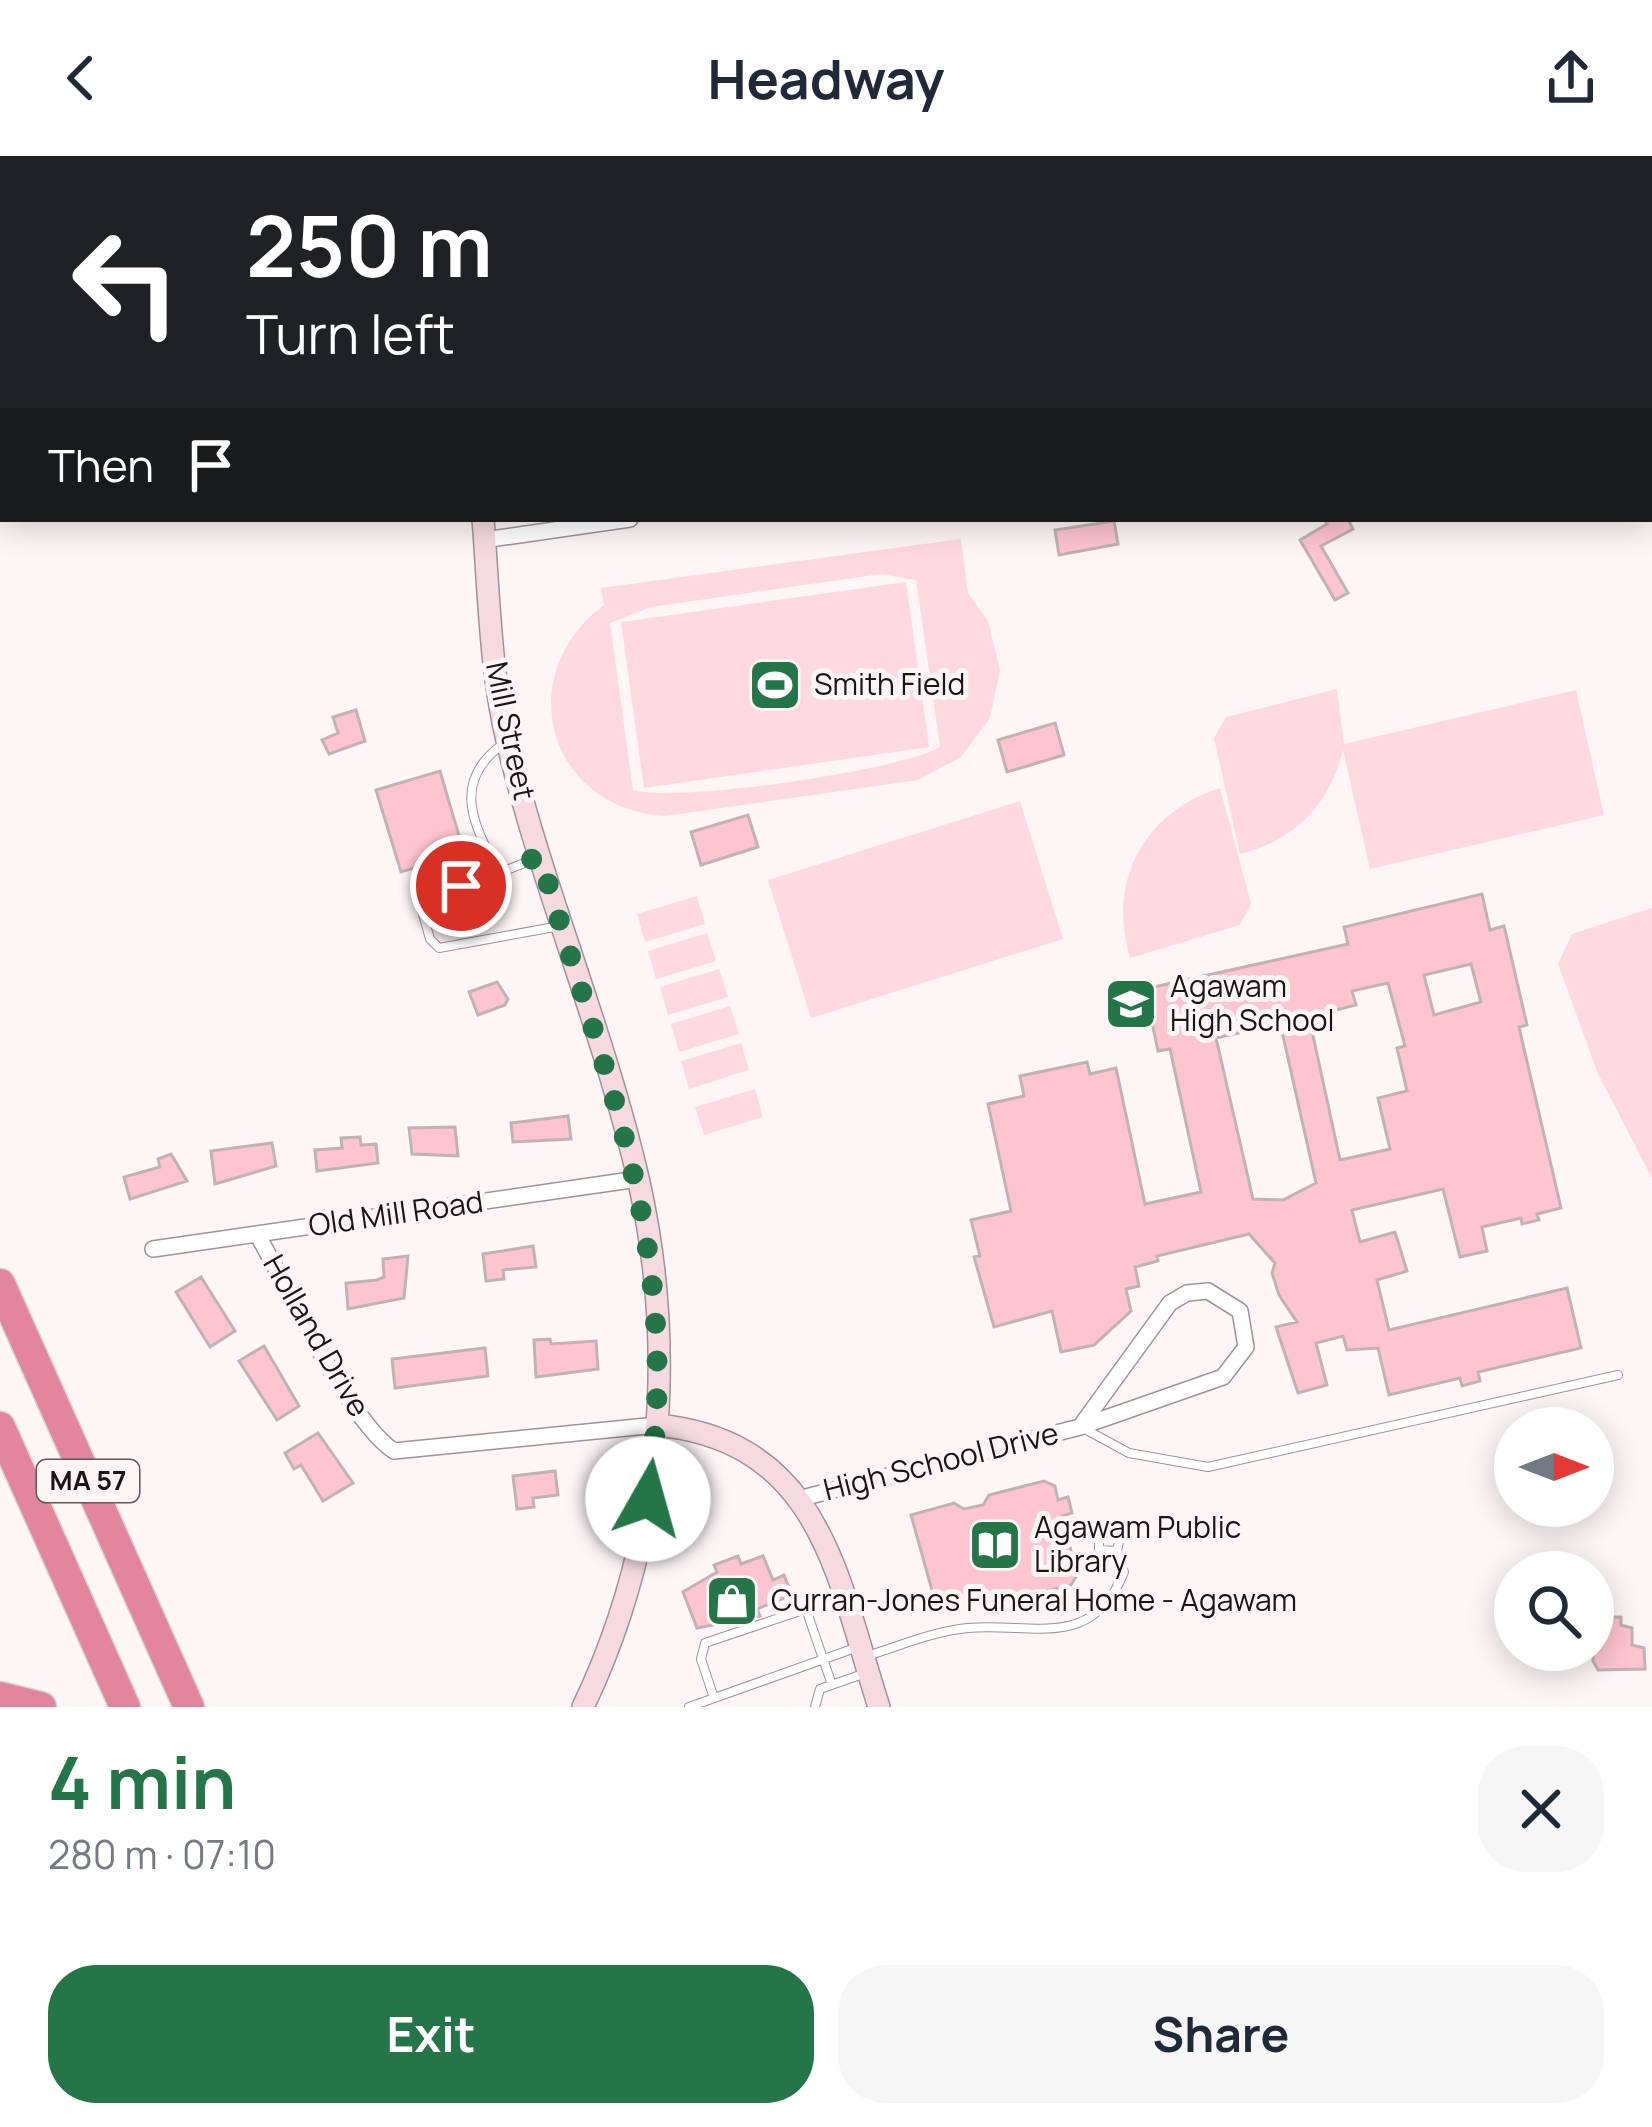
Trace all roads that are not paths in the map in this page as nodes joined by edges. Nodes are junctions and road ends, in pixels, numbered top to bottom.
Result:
1 (590, 522) edge
2 (484, 530) edge
3 (507, 742) junction
4 (540, 856) junction
5 (499, 873) junction
6 (562, 926) junction
7 (638, 1179) junction
8 (257, 1234) junction
9 (153, 1249) dead end
10 (0, 1284) edge
11 (1618, 1376) dead end
12 (658, 1425) junction
13 (1080, 1426) junction
14 (0, 1427) edge
15 (802, 1498) junction
16 (1117, 1551) dead end
17 (823, 1659) junction
18 (863, 1659) junction
19 (832, 1684) junction
20 (0, 1697) edge
21 (714, 1698) junction
22 (41, 1707) edge
23 (125, 1707) edge
24 (189, 1707) edge
25 (583, 1707) edge
26 (689, 1707) edge
27 (815, 1707) edge
28 (879, 1707) edge

1 - 2 street
2 - 3 street, Mill Street
3 - 4 street, Mill Street
3 - 5 lane
4 - 5 lane
4 - 6 street, Mill Street
5 - 6 lane
6 - 7 street, Mill Street
7 - 8 street, Old Mill Road
7 - 12 street, Mill Street
8 - 9 street, Old Mill Road
8 - 12 street, Holland Drive
10 - 24 highway, MA 57
11 - 13 lane
12 - 15 street
12 - 25 street, Mill Street
13 - 13 street, High School Drive
13 - 15 street, High School Drive
14 - 23 highway, MA 57
15 - 18 street
16 - 18 lane
17 - 18 lane
17 - 19 lane
17 - 21 lane
17 - 21 lane
18 - 19 lane
18 - 28 street
19 - 27 lane
20 - 22 highway
21 - 26 lane

